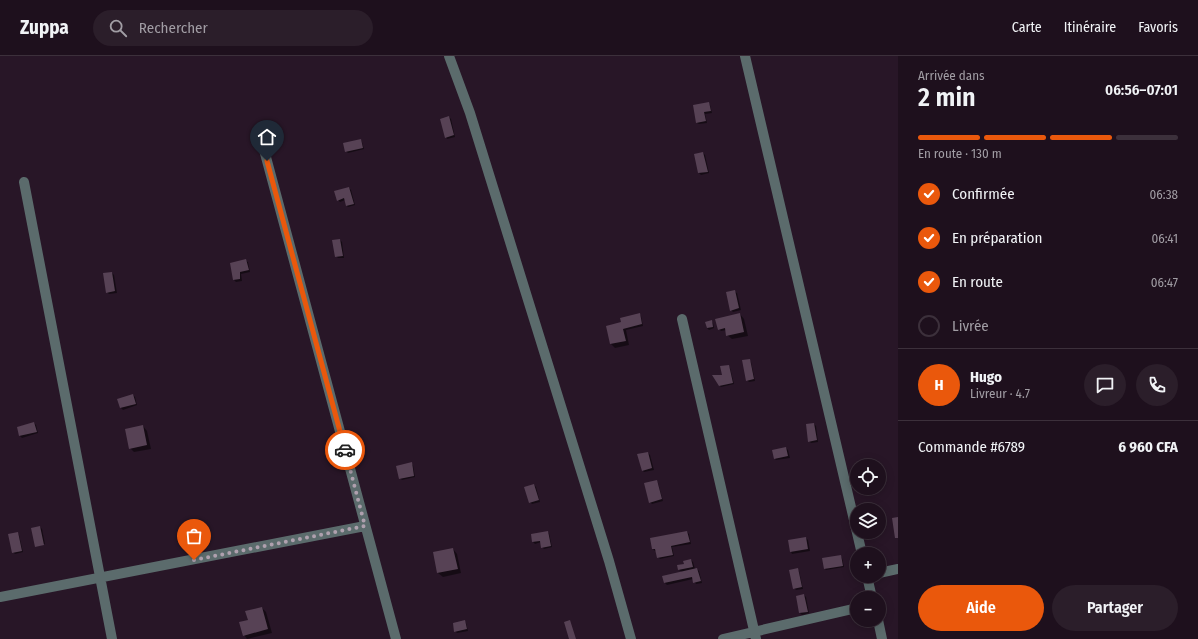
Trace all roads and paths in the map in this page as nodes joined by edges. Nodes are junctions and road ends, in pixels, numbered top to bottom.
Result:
1 (449, 56) edge
2 (745, 56) edge
3 (263, 146) dead end
4 (24, 182) dead end
5 (682, 319) dead end
6 (365, 526) junction
7 (860, 547) edge
8 (898, 569) edge
9 (886, 572) edge
10 (101, 578) junction
11 (0, 597) edge
12 (850, 610) edge
13 (879, 627) edge
14 (755, 635) edge
15 (393, 638) edge
16 (112, 639) edge
17 (631, 639) edge
18 (723, 639) edge
19 (882, 639) edge

1 - 17 street
2 - 7 street
3 - 6 street
4 - 10 street
5 - 14 street
6 - 10 street
6 - 15 street
8 - 9 street
10 - 11 street
10 - 16 street
12 - 14 street
13 - 19 street
14 - 18 street

